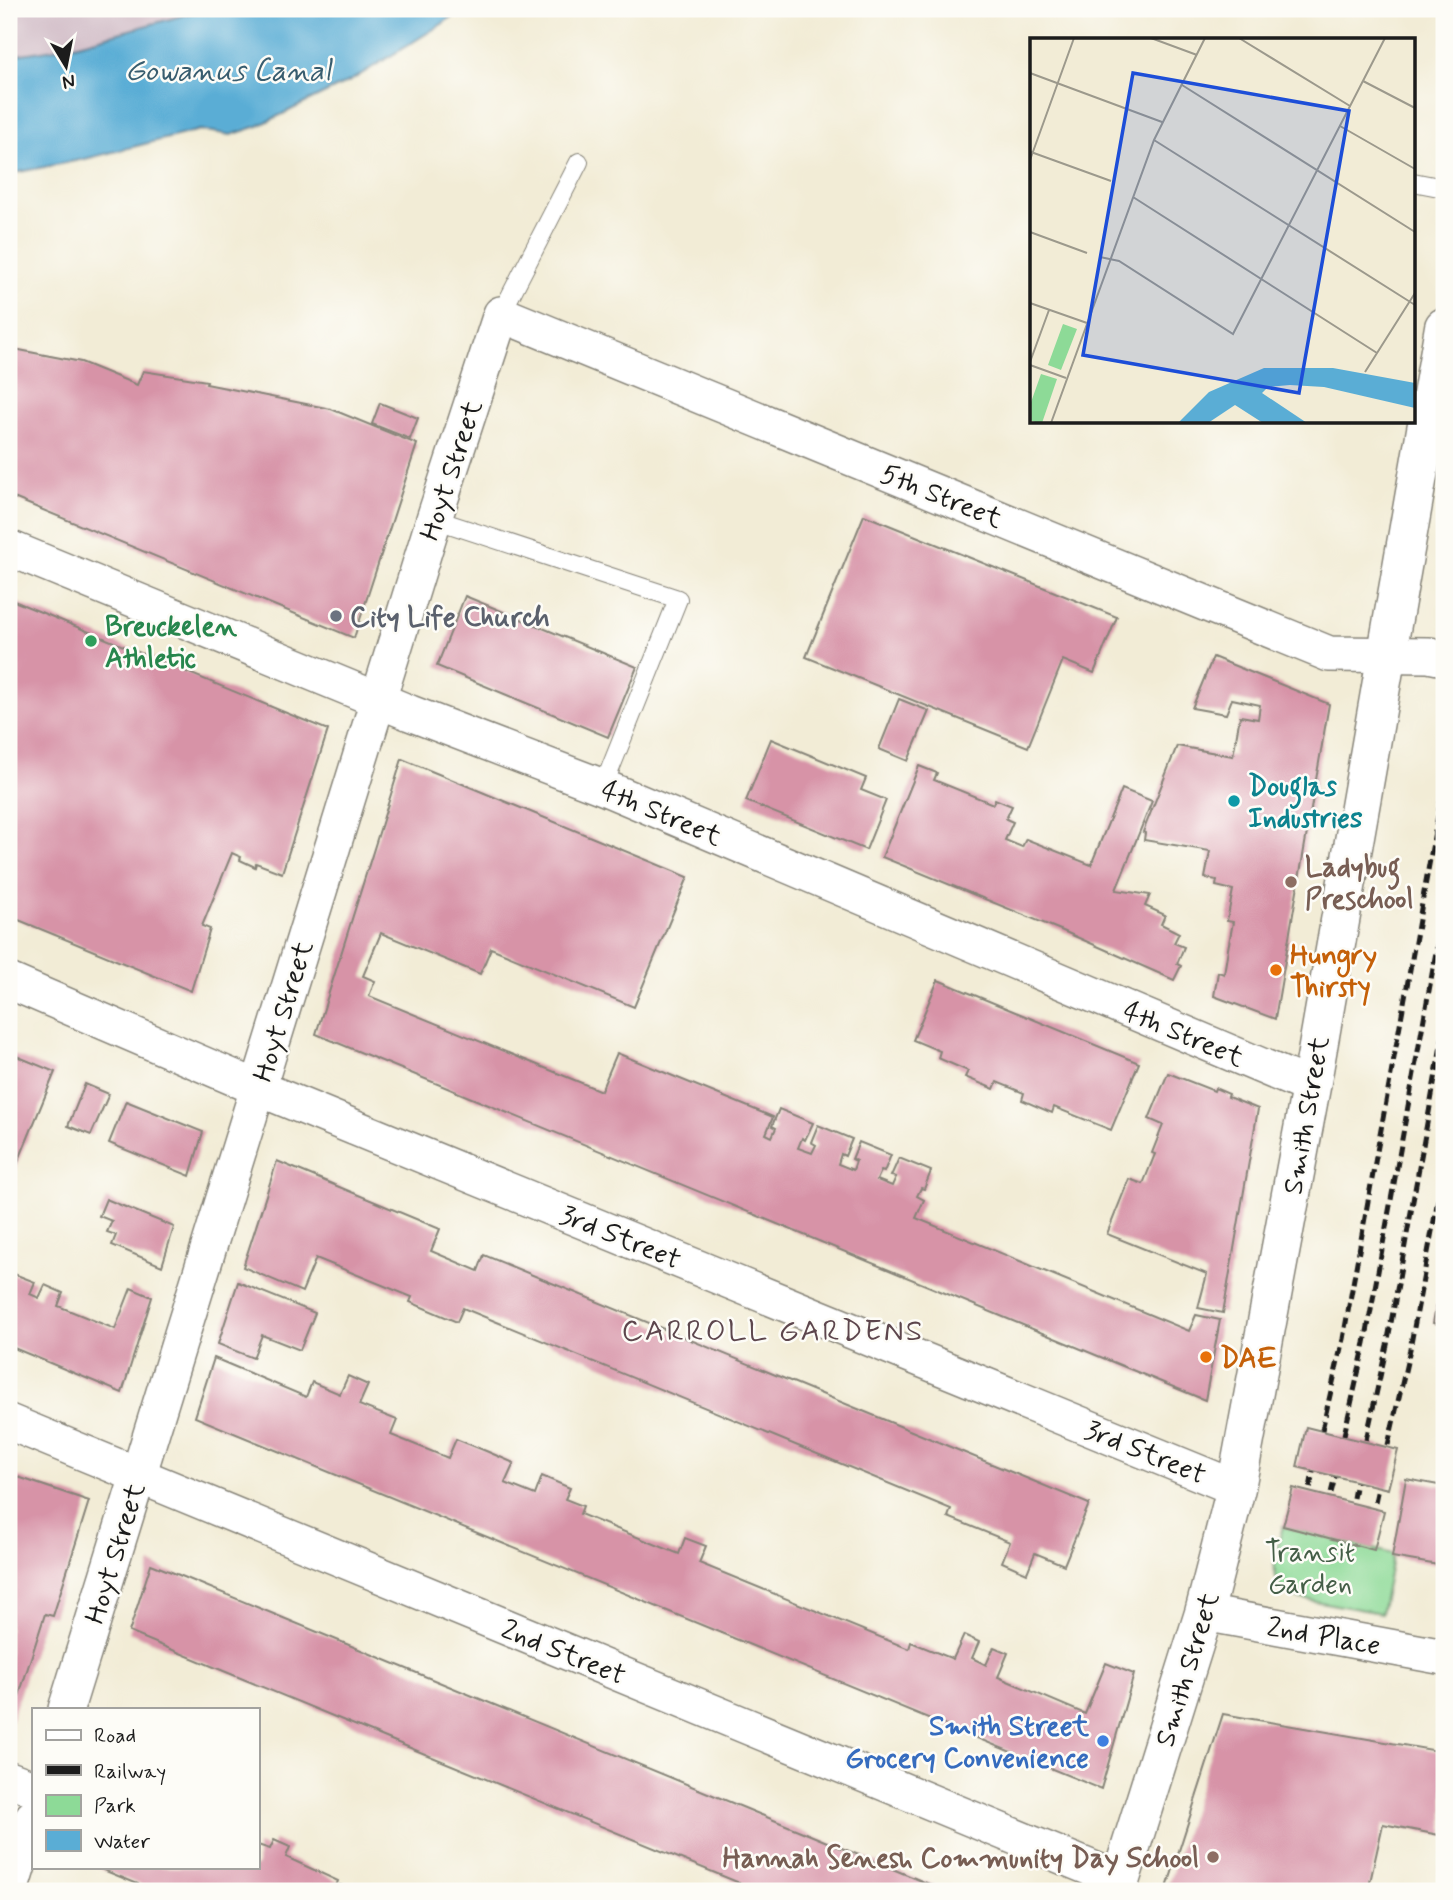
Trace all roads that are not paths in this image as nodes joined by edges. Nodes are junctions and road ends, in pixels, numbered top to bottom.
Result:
1 (579, 162) dead end
2 (1414, 182) edge
3 (1444, 188) edge
4 (501, 314) junction
5 (1444, 327) edge
6 (434, 519) junction
7 (9, 548) edge
8 (1387, 654) junction
9 (1444, 658) edge
10 (379, 700) junction
11 (603, 787) junction
12 (9, 981) edge
13 (258, 1087) junction
14 (1311, 1087) junction
15 (9, 1422) edge
16 (137, 1475) junction
17 (1236, 1488) junction
18 (1204, 1614) junction
19 (1444, 1657) edge
20 (66, 1708) edge
21 (9, 1779) edge
22 (32, 1788) edge
23 (32, 1820) edge
24 (1118, 1885) edge
25 (10, 1891) edge

1 - 4 lane
2 - 3 lane
4 - 6 street, Hoyt Street
4 - 8 street, 5th Street
5 - 8 street, Smith Street
6 - 10 street, Hoyt Street
6 - 11 lane
7 - 10 street, 4th Street
8 - 9 street, 5th Street
8 - 14 street, Smith Street
10 - 11 street, 4th Street
10 - 13 street, Hoyt Street
11 - 14 street, 4th Street
12 - 13 street, 3rd Street
13 - 16 street, Hoyt Street
13 - 17 street, 3rd Street
14 - 17 street, Smith Street
15 - 16 street, 2nd Street
16 - 20 street, Hoyt Street
16 - 24 street, 2nd Street
17 - 18 street, Smith Street
18 - 19 street, 2nd Place
18 - 24 street, Smith Street
21 - 22 street
23 - 25 street

